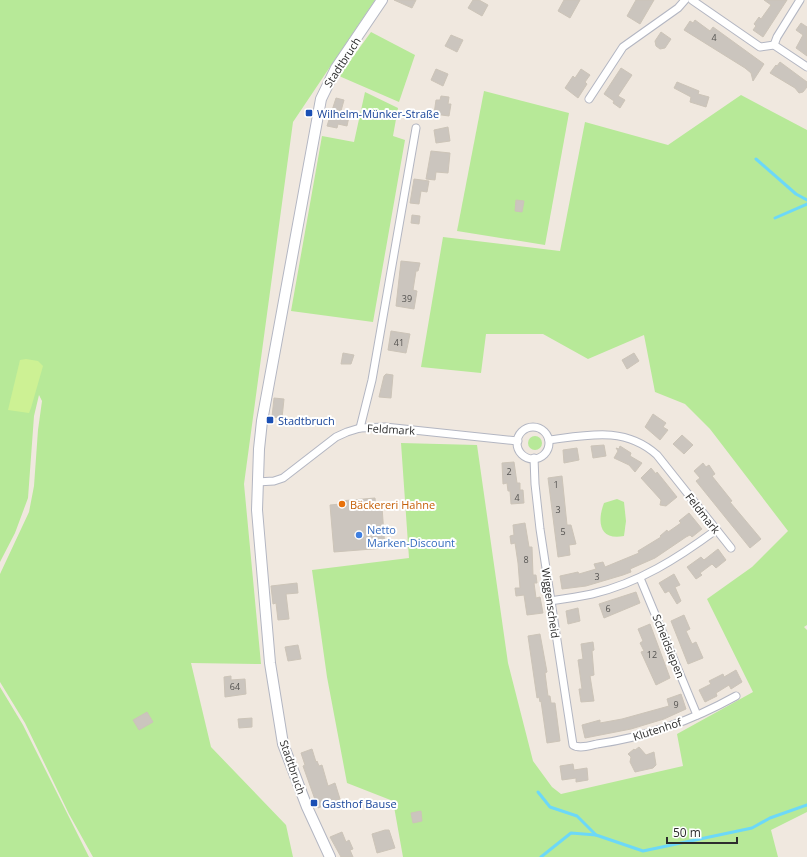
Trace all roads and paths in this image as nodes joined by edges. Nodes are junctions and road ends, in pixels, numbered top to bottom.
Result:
1 (382, 0) edge
2 (685, 0) edge
3 (692, 0) edge
4 (800, 0) edge
5 (774, 46) junction
6 (807, 67) edge
7 (588, 99) dead end
8 (416, 128) dead end
9 (360, 428) junction
10 (549, 440) junction
11 (518, 441) junction
12 (534, 458) junction
13 (257, 482) junction
14 (716, 530) junction
15 (731, 548) dead end
16 (640, 578) junction
17 (550, 601) junction
18 (736, 696) dead end
19 (697, 715) junction
20 (575, 747) joint
21 (330, 857) edge

1 - 13 street, Stadtbruch
2 - 7 street
3 - 5 street
4 - 5 street
5 - 6 street
8 - 9 street
9 - 11 street, Feldmark
9 - 13 street, Feldmark
10 - 11 street
10 - 12 street
10 - 14 street, Feldmark
11 - 12 street
12 - 17 street, Wiggenscheid
13 - 21 street, Stadtbruch
14 - 15 street, Feldmark
14 - 16 street
16 - 17 street
16 - 19 street, Scheidsiepen
17 - 20 street, Wiggenscheid
18 - 19 street, Klutenhof
19 - 20 street, Klutenhof

